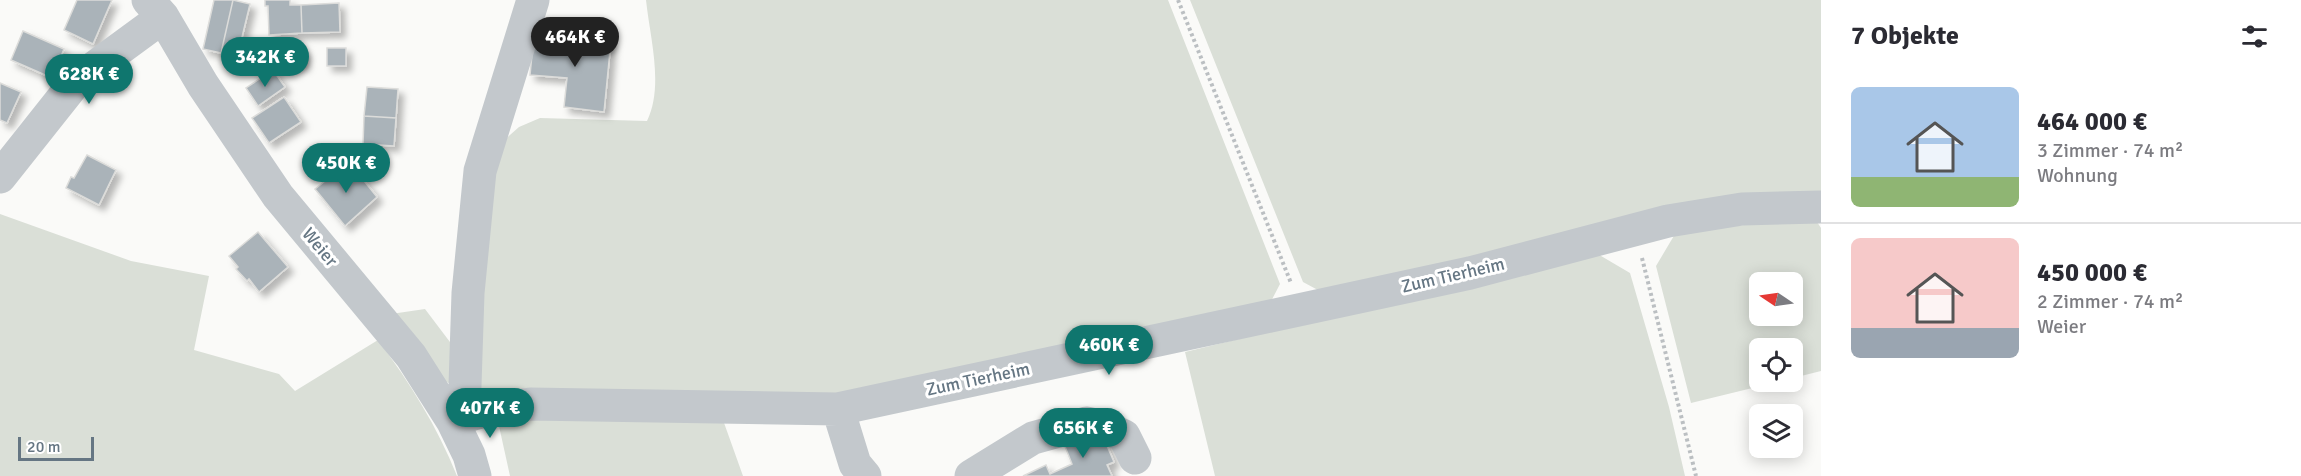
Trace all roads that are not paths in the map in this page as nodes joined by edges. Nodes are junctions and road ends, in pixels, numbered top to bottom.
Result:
1 (533, 0) edge
2 (155, 9) edge
3 (0, 177) edge
4 (1821, 207) edge
5 (838, 409) junction
6 (459, 419) junction
7 (1135, 458) dead end
8 (475, 476) edge
9 (865, 476) edge
10 (971, 476) edge

1 - 6 street
2 - 3 street, Weier
2 - 6 street, Weier
4 - 5 street, Zum Tierheim
5 - 6 street, Zum Tierheim
5 - 9 street
6 - 8 street, Weier
7 - 10 street

